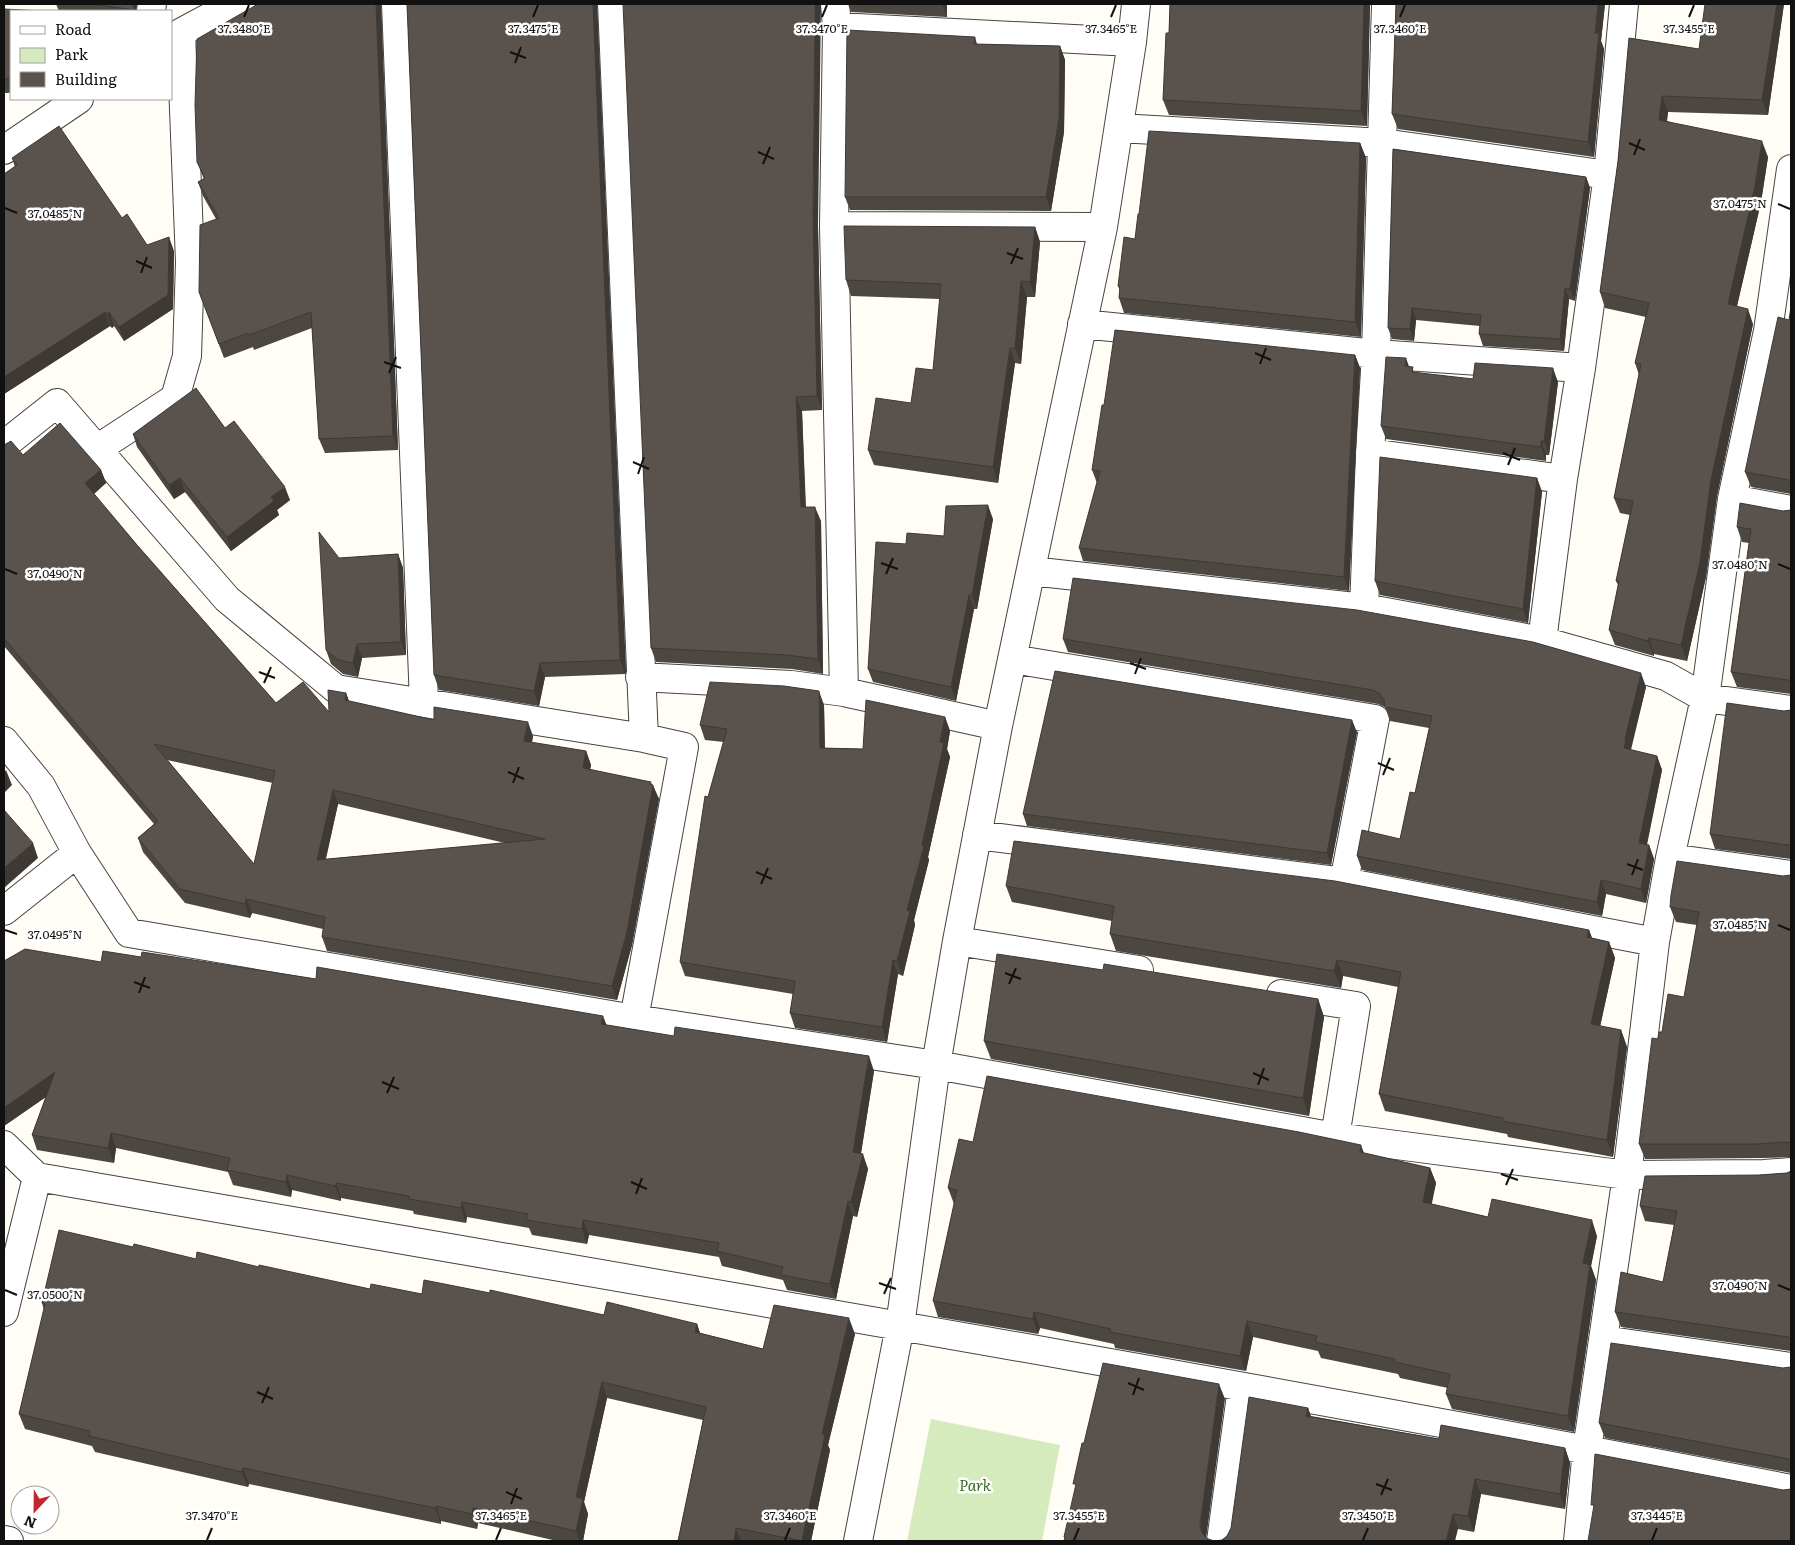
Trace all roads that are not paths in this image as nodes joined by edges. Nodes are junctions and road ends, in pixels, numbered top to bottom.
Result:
1 (234, 4) edge
2 (396, 4) edge
3 (612, 4) edge
4 (1136, 4) edge
5 (1386, 4) edge
6 (1624, 4) edge
7 (836, 16) edge
8 (176, 36) edge
9 (1132, 42) junction
10 (78, 100) edge
11 (1118, 128) junction
12 (1383, 144) junction
13 (4, 150) edge
14 (1791, 169) edge
15 (1608, 174) junction
16 (834, 226) junction
17 (1103, 227) junction
18 (1082, 324) junction
19 (1779, 333) edge
20 (1376, 354) junction
21 (1581, 368) junction
22 (4, 444) edge
23 (97, 449) junction
24 (1370, 453) junction
25 (1563, 479) junction
26 (1732, 500) junction
27 (1791, 510) edge
28 (1031, 571) junction
29 (1364, 608) junction
30 (1542, 641) junction
31 (1012, 659) junction
32 (640, 677) junction
33 (844, 692) junction
34 (1705, 698) junction
35 (424, 702) junction
36 (1791, 710) edge
37 (998, 726) junction
38 (644, 738) junction
39 (4, 741) edge
40 (976, 835) junction
41 (77, 853) junction
42 (1670, 858) junction
43 (1791, 875) edge
44 (1344, 882) junction
45 (4, 911) edge
46 (957, 941) junction
47 (1655, 942) junction
48 (1161, 974) edge
49 (1258, 990) edge
50 (634, 1019) junction
51 (936, 1065) junction
52 (1335, 1137) junction
53 (4, 1145) edge
54 (1791, 1172) edge
55 (1627, 1175) junction
56 (37, 1177) junction
57 (4, 1312) edge
58 (900, 1326) junction
59 (1603, 1340) junction
60 (1791, 1367) edge
61 (1242, 1388) junction
62 (1587, 1450) junction
63 (1791, 1490) edge
64 (4, 1540) edge
65 (8, 1541) edge
66 (858, 1541) edge
67 (1221, 1541) edge
68 (1578, 1541) edge

1 - 8 street
2 - 35 street
3 - 32 street
4 - 9 street
5 - 12 street
6 - 15 street
7 - 9 street
7 - 16 street
8 - 23 street
9 - 11 street
10 - 13 street
11 - 12 street
11 - 17 street
12 - 15 street
12 - 20 street
14 - 19 street
15 - 21 street
16 - 17 street
16 - 33 street
17 - 18 street
18 - 20 street
18 - 28 street
19 - 26 street
20 - 21 street
20 - 24 street
21 - 25 street
22 - 23 street
23 - 35 street
24 - 25 street
24 - 29 street
25 - 30 street
26 - 27 street
26 - 34 street
28 - 29 street
28 - 31 street
29 - 30 street
30 - 34 street
31 - 37 street
31 - 44 street
32 - 33 street
32 - 38 street
33 - 37 street
34 - 36 street
34 - 42 street
35 - 38 street
37 - 40 street
38 - 50 street
39 - 41 street
40 - 44 street
40 - 46 street
41 - 45 street
41 - 50 street
42 - 43 street
42 - 47 street
44 - 47 street
46 - 48 street
46 - 51 street
47 - 55 street
49 - 52 street
50 - 51 street
51 - 52 street
51 - 58 street
52 - 55 street
53 - 56 street
54 - 55 street
55 - 59 street
56 - 57 street
56 - 58 street
58 - 61 street
58 - 66 street
59 - 60 street
59 - 62 street
61 - 62 street
61 - 67 street
62 - 63 street
62 - 68 street
64 - 65 street

